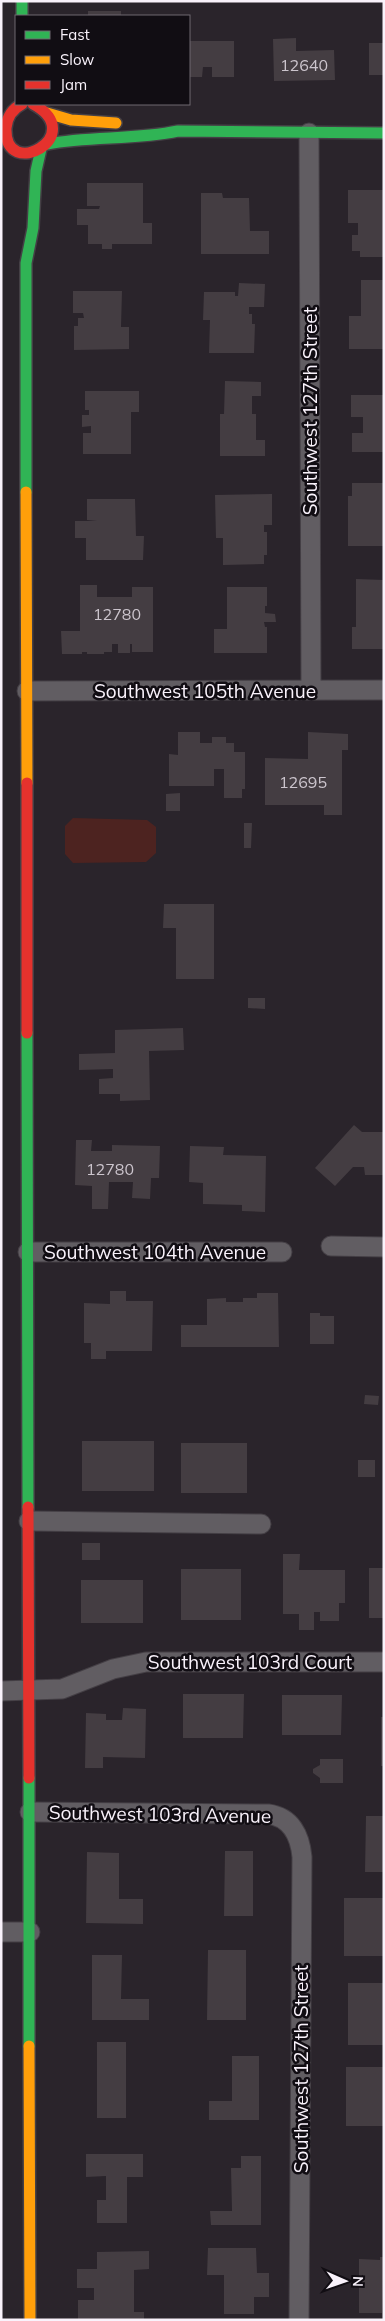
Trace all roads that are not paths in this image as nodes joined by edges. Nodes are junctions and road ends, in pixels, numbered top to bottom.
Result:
1 (22, 1) edge
2 (22, 15) edge
3 (12, 107) edge
4 (40, 107) edge
5 (178, 131) junction
6 (310, 133) junction
7 (384, 133) edge
8 (7, 144) edge
9 (44, 147) junction
10 (17, 166) dead end
11 (20, 237) dead end
12 (26, 264) junction
13 (311, 690) junction
14 (384, 690) edge
15 (27, 692) junction
16 (331, 1246) dead end
17 (384, 1247) edge
18 (28, 1252) junction
19 (282, 1252) dead end
20 (29, 1521) junction
21 (262, 1524) dead end
22 (384, 1662) edge
23 (1, 1691) edge
24 (30, 1692) junction
25 (30, 1812) junction
26 (288, 1821) joint
27 (1, 1932) edge
28 (30, 1932) junction
29 (30, 2320) edge
30 (299, 2320) edge

1 - 2 street
3 - 8 street
4 - 5 street
4 - 9 street
5 - 6 street
5 - 9 street
6 - 7 street
6 - 13 street, Southwest 127th Street
8 - 9 street
8 - 10 street
9 - 12 street
11 - 12 street
12 - 15 street
13 - 14 street, Southwest 105th Avenue
13 - 15 street, Southwest 105th Avenue
15 - 18 street
16 - 17 street
18 - 19 street, Southwest 104th Avenue
18 - 20 street
20 - 21 street
20 - 24 street
22 - 24 street, Southwest 103rd Court
23 - 24 street, Southwest 103rd Court
24 - 25 street
25 - 26 street, Southwest 103rd Avenue
25 - 28 street
26 - 30 street, Southwest 127th Street
27 - 28 street
28 - 29 street

